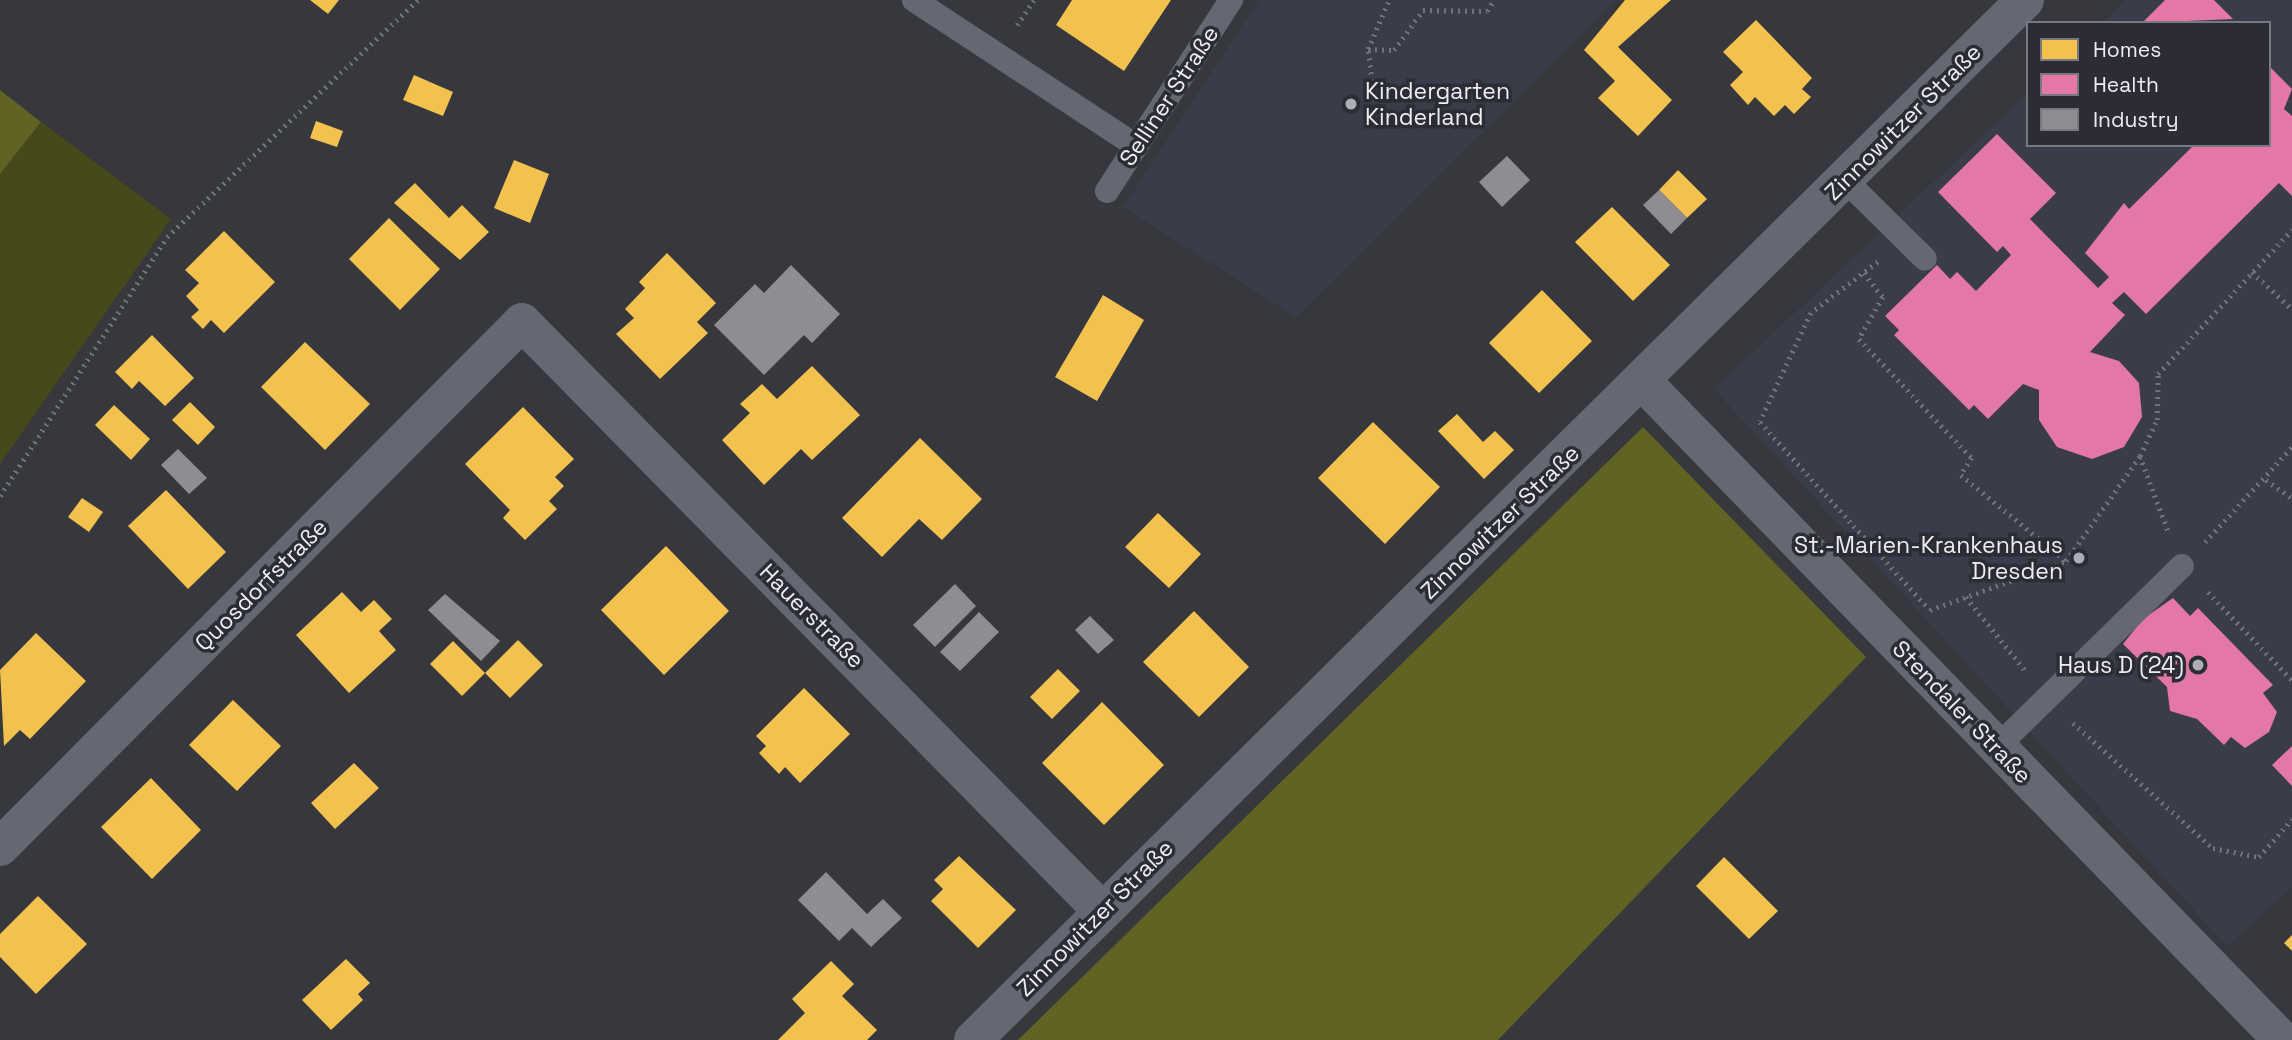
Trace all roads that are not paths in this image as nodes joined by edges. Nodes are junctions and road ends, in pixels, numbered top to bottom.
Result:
1 (914, 0) edge
2 (1231, 0) edge
3 (2025, 0) edge
4 (1136, 146) junction
5 (1845, 180) junction
6 (1107, 191) dead end
7 (1925, 259) dead end
8 (522, 321) joint
9 (1643, 382) junction
10 (2182, 566) road end
11 (1996, 748) junction
12 (0, 847) edge
13 (1102, 911) junction
14 (973, 1040) edge
15 (2282, 1040) edge

1 - 4 lane
2 - 4 lane, Selliner Straße
3 - 5 street, Zinnowitzer Straße
4 - 6 lane, Selliner Straße
5 - 7 lane
5 - 9 street, Zinnowitzer Straße
8 - 12 street, Quosdorfstraße
8 - 13 street, Hauerstraße
9 - 11 street, Stendaler Straße
9 - 13 street, Zinnowitzer Straße
10 - 11 lane
11 - 15 street, Stendaler Straße
13 - 14 street, Zinnowitzer Straße

